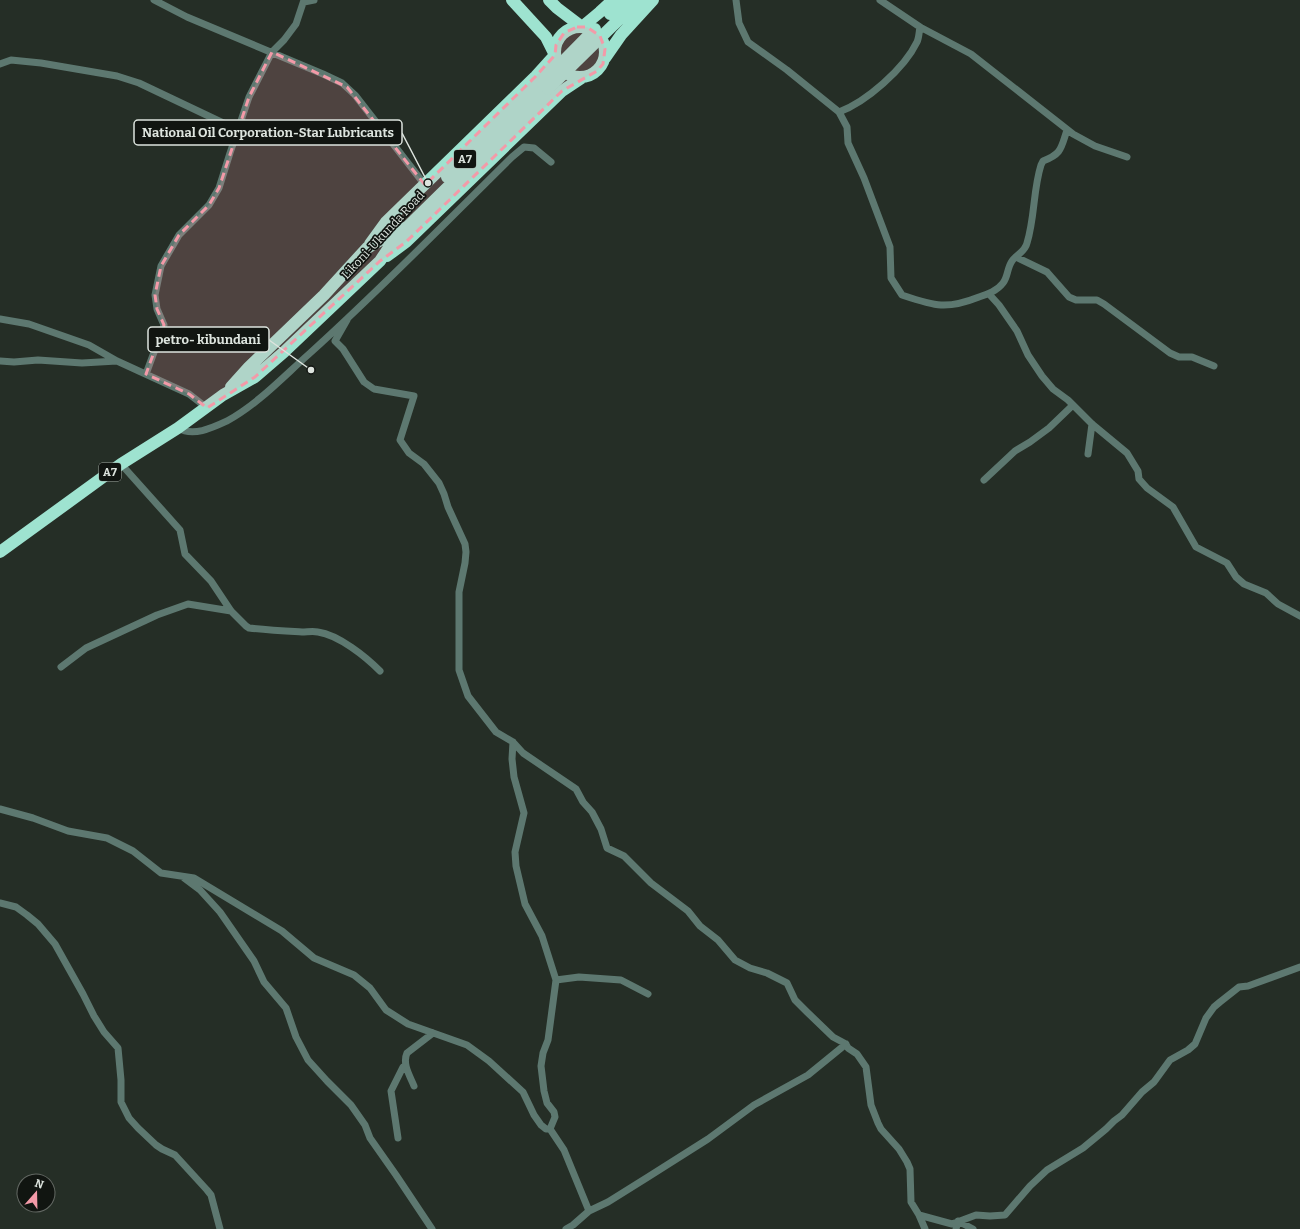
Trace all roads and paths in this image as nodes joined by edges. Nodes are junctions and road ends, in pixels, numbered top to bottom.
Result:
1 (154, 0) edge
2 (314, 0) edge
3 (512, 0) edge
4 (549, 0) edge
5 (613, 0) edge
6 (625, 0) edge
7 (639, 0) edge
8 (653, 0) edge
9 (736, 0) edge
10 (880, 0) edge
11 (304, 1) edge
12 (582, 27) junction
13 (920, 27) junction
14 (272, 52) junction
15 (555, 55) junction
16 (605, 58) junction
17 (0, 64) edge
18 (583, 77) junction
19 (838, 112) junction
20 (238, 130) junction
21 (1067, 130) junction
22 (1127, 156) dead end
23 (551, 162) dead end
24 (425, 185) junction
25 (392, 238) junction
26 (367, 248) junction
27 (1016, 257) junction
28 (380, 261) junction
29 (989, 294) junction
30 (0, 319) edge
31 (347, 320) junction
32 (0, 361) edge
33 (117, 361) junction
34 (1214, 366) dead end
35 (146, 374) junction
36 (223, 395) junction
37 (1073, 405) junction
38 (207, 408) junction
39 (1092, 424) junction
40 (178, 428) junction
41 (1088, 454) dead end
42 (121, 464) junction
43 (984, 480) dead end
44 (0, 552) edge
45 (231, 610) junction
46 (1300, 616) edge
47 (61, 667) dead end
48 (380, 671) dead end
49 (513, 742) junction
50 (0, 808) edge
51 (182, 876) junction
52 (0, 903) edge
53 (1300, 967) edge
54 (556, 980) junction
55 (648, 994) dead end
56 (433, 1033) junction
57 (846, 1044) junction
58 (406, 1066) junction
59 (414, 1086) dead end
60 (550, 1129) junction
61 (398, 1138) dead end
62 (588, 1211) junction
63 (919, 1215) junction
64 (958, 1221) junction
65 (220, 1229) edge
66 (432, 1229) edge
67 (566, 1229) edge
68 (925, 1229) edge
69 (956, 1229) edge
70 (973, 1229) edge

1 - 14 street
2 - 11 street
3 - 15 highway
4 - 12 highway
5 - 12 highway
6 - 25 highway, Likoni-Ukunda Road / A7, bridge
7 - 25 highway, Likoni-Ukunda Road / A7, bridge
8 - 16 highway
9 - 19 street
10 - 13 street
11 - 14 street
12 - 15 highway
12 - 16 highway
13 - 19 street
13 - 21 street
14 - 20 street
14 - 24 street
15 - 18 highway
15 - 24 highway
16 - 18 highway
17 - 20 street
18 - 28 highway
19 - 29 street
20 - 35 street
21 - 22 street
21 - 27 street
23 - 31 street
24 - 26 highway
25 - 26 highway, Likoni-Ukunda Road / A7
25 - 28 highway, Likoni-Ukunda Road / A7
26 - 36 highway, Likoni-Ukunda Road / A7
27 - 29 street
27 - 34 street
28 - 36 highway, Likoni-Ukunda Road / A7
29 - 37 street
30 - 33 street
31 - 40 street
31 - 49 street
32 - 33 street
33 - 35 street
35 - 38 street
36 - 38 highway, Likoni-Ukunda Road / A7
37 - 39 street
37 - 43 street
38 - 40 highway, Likoni-Ukunda Road / A7
39 - 41 street
39 - 46 street
40 - 42 highway, Likoni-Ukunda Road / A7
42 - 44 highway, Likoni-Ukunda Road / A7
42 - 45 street
45 - 47 street
45 - 48 street
49 - 54 street
49 - 57 street
50 - 51 street
51 - 56 street
51 - 66 street
52 - 65 street
53 - 64 street
54 - 55 street
54 - 60 street
56 - 58 street
56 - 60 street
57 - 62 street
57 - 63 street
58 - 59 street
58 - 61 street
60 - 62 street
62 - 67 street
63 - 64 street
63 - 68 street
64 - 69 street
64 - 70 street

